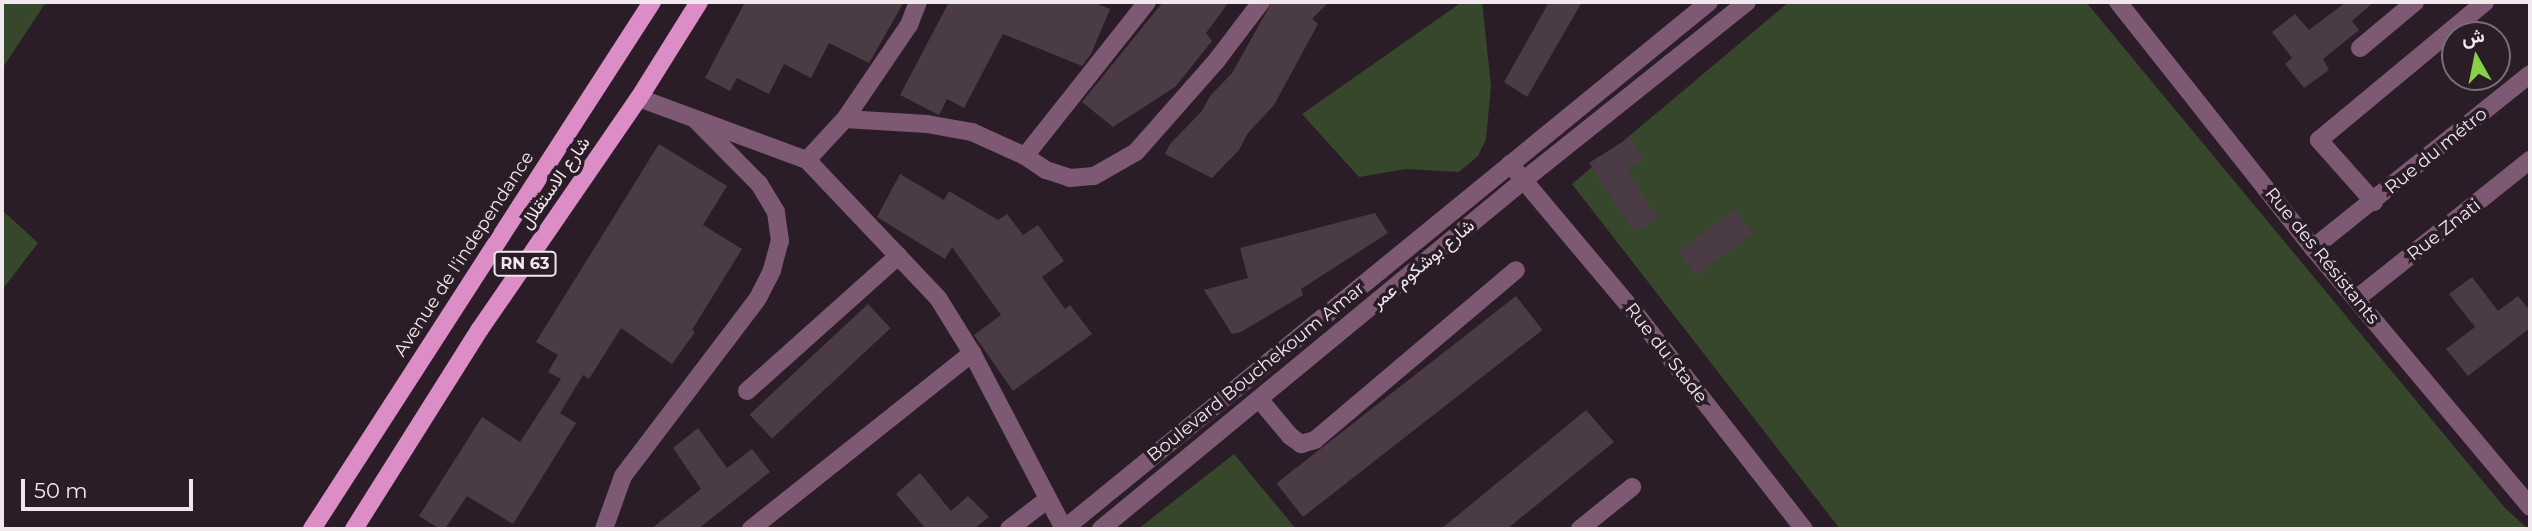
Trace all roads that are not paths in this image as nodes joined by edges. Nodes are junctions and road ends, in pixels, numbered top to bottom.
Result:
1 (652, 2) edge
2 (699, 2) edge
3 (918, 2) edge
4 (1146, 2) edge
5 (1261, 2) edge
6 (1709, 2) edge
7 (1747, 2) edge
8 (2118, 2) edge
9 (2415, 2) edge
10 (2485, 2) edge
11 (2360, 48) dead end
12 (2530, 74) edge
13 (639, 98) junction
14 (695, 119) junction
15 (845, 119) junction
16 (1025, 156) junction
17 (807, 160) junction
18 (2530, 160) edge
19 (1510, 164) junction
20 (1524, 180) junction
21 (2374, 202) junction
22 (2314, 248) junction
23 (898, 256) junction
24 (1516, 270) dead end
25 (2356, 299) junction
26 (972, 353) junction
27 (747, 391) dead end
28 (1260, 400) junction
29 (1632, 487) dead end
30 (1048, 499) junction
31 (2530, 507) edge
32 (312, 529) edge
33 (354, 529) edge
34 (604, 529) edge
35 (751, 529) edge
36 (1009, 529) edge
37 (1064, 529) edge
38 (1101, 529) edge
39 (1580, 529) edge
40 (1804, 529) edge

1 - 32 main road, Avenue de l'independance / RN 63
2 - 13 main road, شارع الاستقلال / RN 63
3 - 15 street
4 - 16 street
5 - 16 street
6 - 19 street, Boulevard Bouchekoum Amar
7 - 20 street, شارع بوشكوم عمر
8 - 22 street, Rue des Résistants
9 - 11 street
10 - 21 street
12 - 21 street, Rue du métro
13 - 14 street
13 - 33 main road, شارع الاستقلال / RN 63
14 - 17 street
14 - 34 street
15 - 16 street
15 - 17 street
17 - 23 street
18 - 25 street, Rue Znati
19 - 20 street, Rue du Stade
19 - 37 street, Boulevard Bouchekoum Amar
20 - 28 street, شارع بوشكوم عمر
20 - 40 street, Rue du Stade
21 - 22 street, Rue du métro
22 - 25 street, Rue des Résistants
23 - 26 street
23 - 27 street
24 - 28 street
25 - 31 street, Rue des Résistants
26 - 30 street
26 - 35 street
28 - 38 street, شارع بوشكوم عمر
29 - 39 street
30 - 36 street
30 - 37 street

